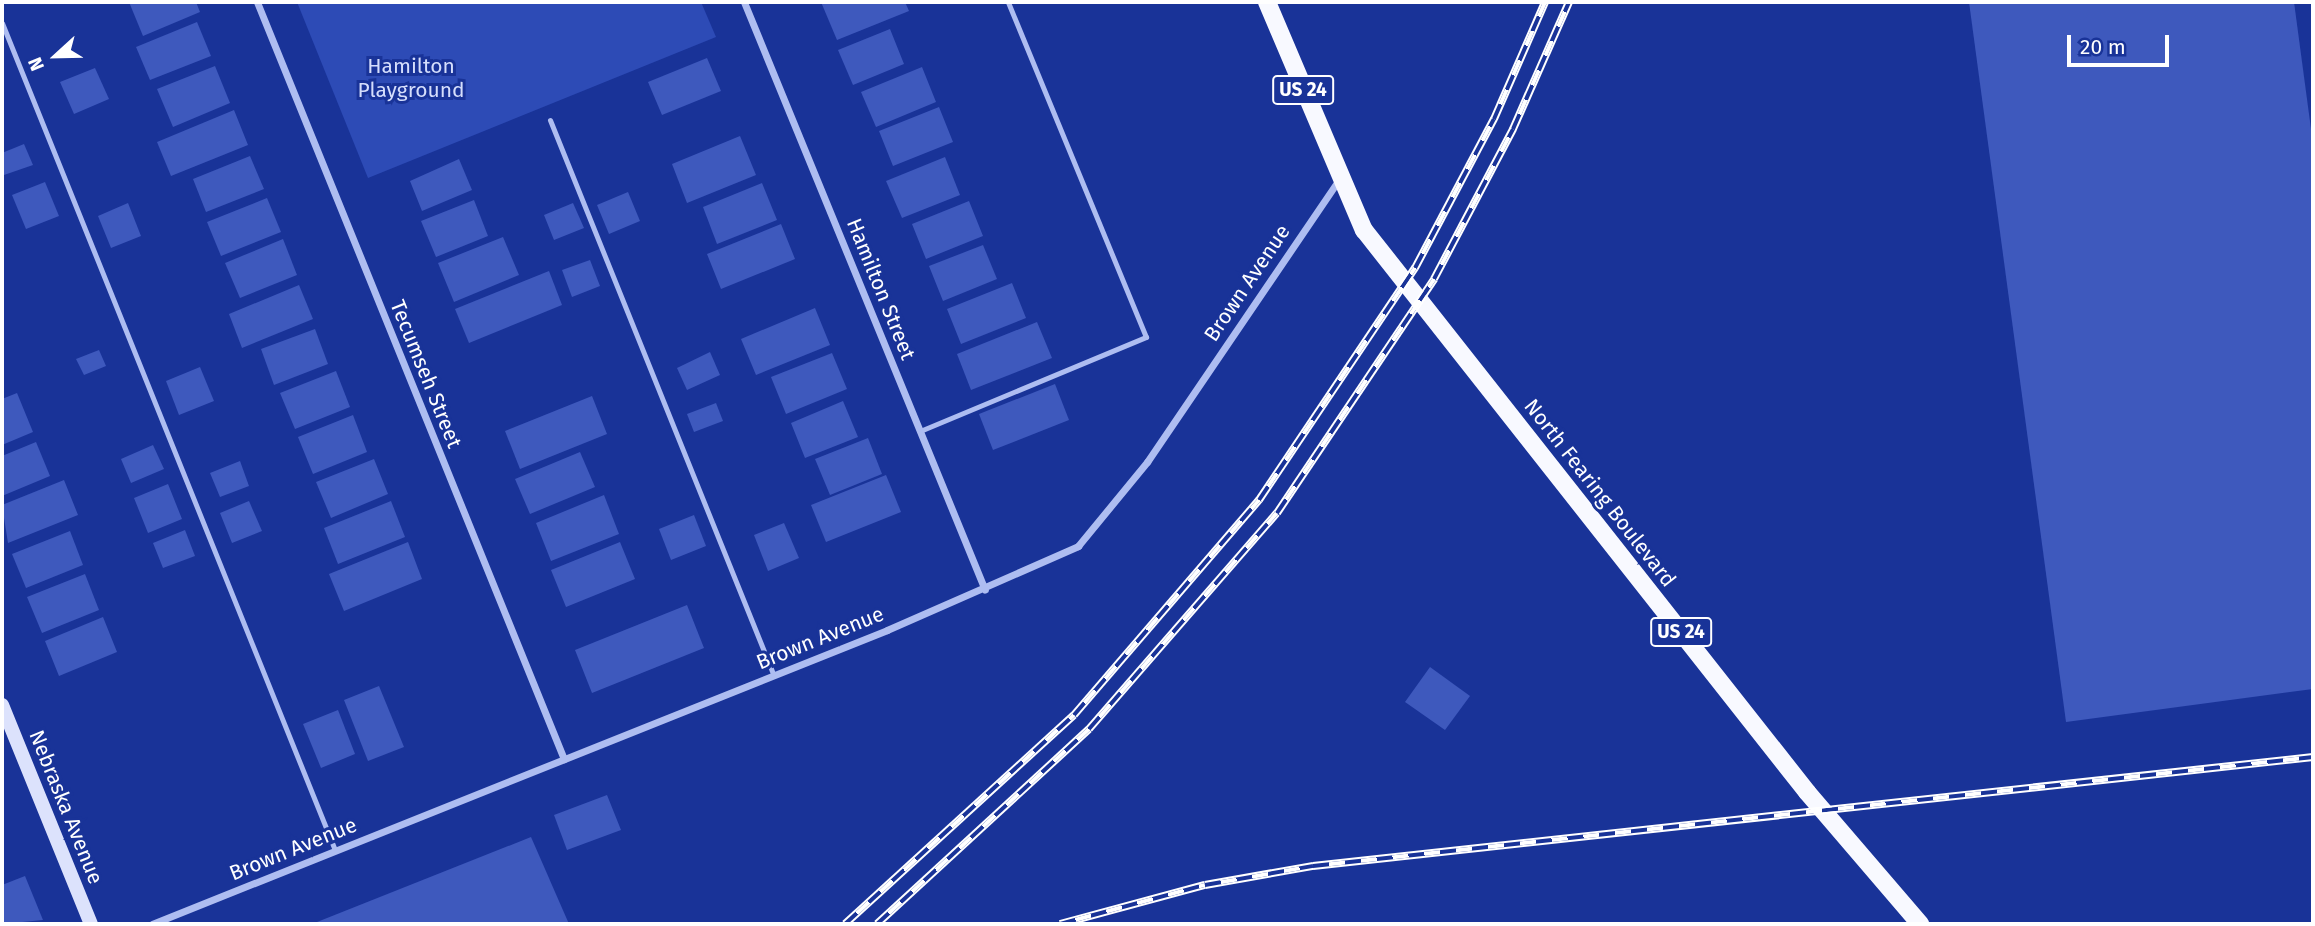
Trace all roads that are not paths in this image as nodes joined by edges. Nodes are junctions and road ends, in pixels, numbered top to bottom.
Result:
1 (257, 2) edge
2 (744, 2) edge
3 (1008, 2) edge
4 (1267, 2) edge
5 (2, 23) edge
6 (550, 120) dead end
7 (1339, 178) junction
8 (920, 430) junction
9 (985, 590) junction
10 (774, 676) junction
11 (2, 705) edge
12 (564, 759) junction
13 (335, 850) junction
14 (91, 924) edge
15 (152, 924) edge
16 (1920, 924) edge

1 - 12 street, Tecumseh Street
2 - 8 street, Hamilton Street
3 - 8 lane
4 - 7 main road, US 24
5 - 13 lane
6 - 10 lane
7 - 9 street, Brown Avenue
7 - 16 main road, North Fearing Boulevard / US 24
8 - 9 street, Hamilton Street
9 - 10 street, Brown Avenue
10 - 12 street, Brown Avenue
11 - 14 street, Nebraska Avenue
12 - 13 street, Brown Avenue
13 - 15 street, Brown Avenue

